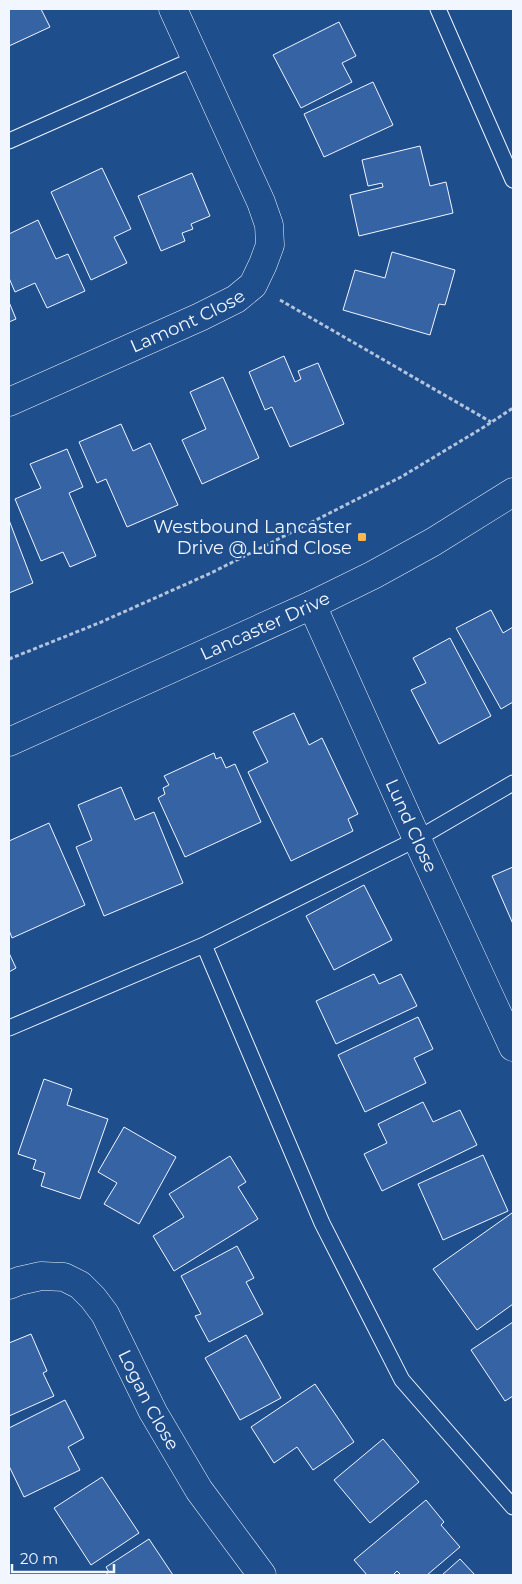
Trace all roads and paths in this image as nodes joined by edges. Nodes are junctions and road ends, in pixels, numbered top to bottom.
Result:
1 (173, 9) edge
2 (438, 9) edge
3 (194, 59) junction
4 (9, 141) edge
5 (513, 180) edge
6 (254, 285) junction
7 (9, 402) edge
8 (513, 408) edge
9 (492, 422) junction
10 (513, 492) edge
11 (312, 605) junction
12 (9, 659) edge
13 (9, 742) edge
14 (513, 783) edge
15 (418, 839) junction
16 (204, 945) junction
17 (9, 1028) edge
18 (513, 1047) edge
19 (9, 1285) edge
20 (513, 1507) edge
21 (262, 1575) edge

1 - 3 street, Lamont Close
2 - 5 lane
3 - 4 lane
3 - 6 street, Lamont Close
6 - 7 street, Lamont Close
6 - 9 path
8 - 9 path
9 - 12 path
10 - 11 street, Lancaster Drive
11 - 13 street, Lancaster Drive
11 - 15 street, Lund Close
14 - 15 lane
15 - 16 lane
15 - 18 street, Lund Close
16 - 17 lane
16 - 20 lane
19 - 21 street, Logan Close

